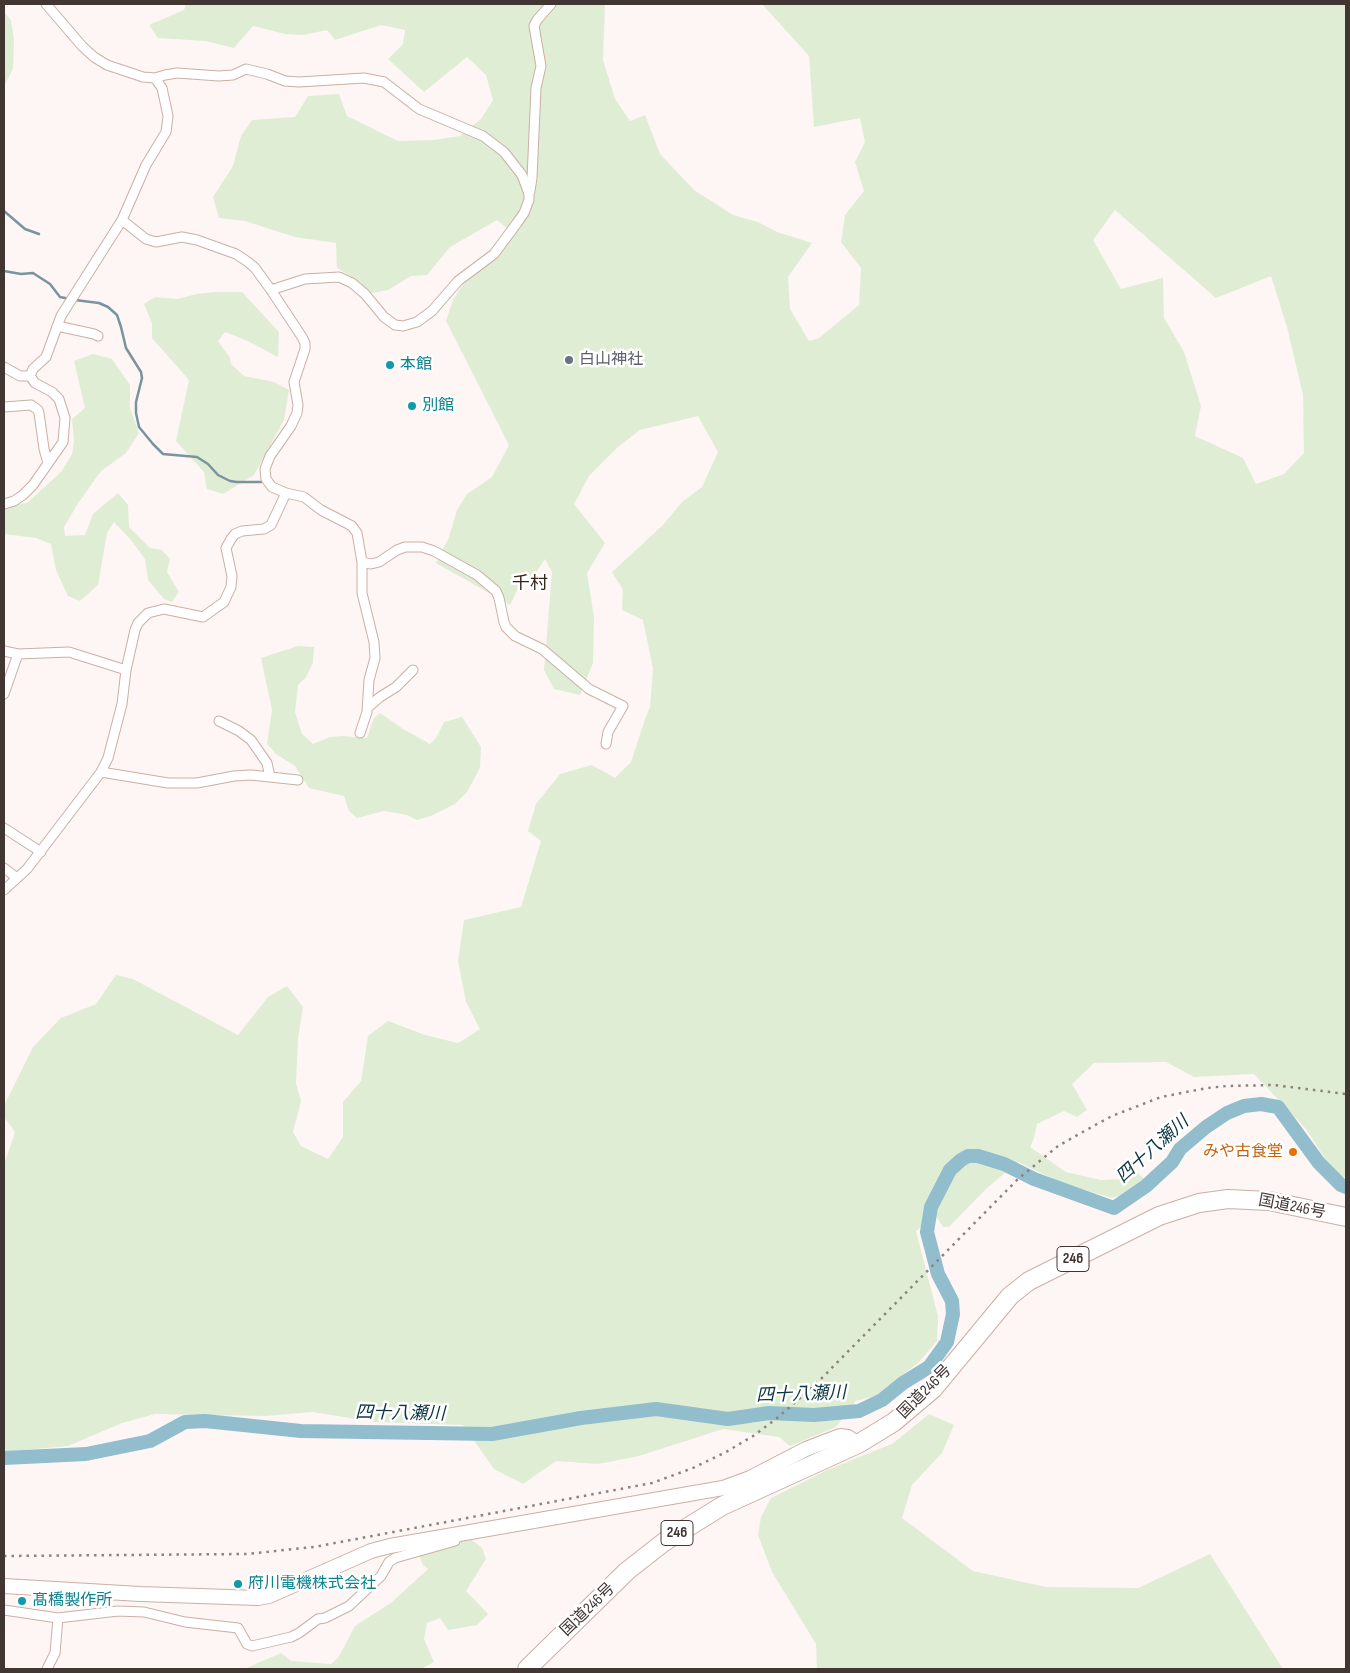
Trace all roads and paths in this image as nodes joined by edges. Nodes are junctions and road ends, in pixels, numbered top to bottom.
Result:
1 (46, 4) edge
2 (551, 4) edge
3 (155, 78) junction
4 (529, 194) junction
5 (122, 220) junction
6 (271, 290) junction
7 (57, 326) junction
8 (98, 336) dead end
9 (4, 366) edge
10 (30, 376) junction
11 (4, 407) edge
12 (48, 463) junction
13 (286, 493) junction
14 (4, 504) edge
15 (362, 562) junction
16 (4, 651) edge
17 (18, 654) junction
18 (126, 670) junction
19 (413, 670) dead end
20 (4, 694) edge
21 (367, 708) junction
22 (219, 722) dead end
23 (360, 733) dead end
24 (606, 744) dead end
25 (101, 772) junction
26 (270, 776) junction
27 (298, 780) dead end
28 (4, 828) edge
29 (41, 852) junction
30 (4, 868) edge
31 (18, 878) junction
32 (4, 890) edge
33 (1346, 1217) edge
34 (858, 1444) junction
35 (472, 1532) junction
36 (4, 1586) edge
37 (4, 1610) edge
38 (58, 1618) junction
39 (47, 1669) edge
40 (527, 1669) edge

1 - 3 street
2 - 4 street
3 - 4 street
3 - 5 street
4 - 6 street
5 - 6 street
5 - 7 street
6 - 13 street
7 - 8 street
7 - 10 street
9 - 10 street
10 - 12 street
11 - 12 street
12 - 14 street
13 - 15 street
13 - 18 street
15 - 21 street
15 - 24 street
16 - 17 street
17 - 18 street
17 - 20 street
18 - 25 street
19 - 21 street
21 - 23 street
22 - 26 street
25 - 26 street
25 - 29 street
26 - 27 street
28 - 29 street
29 - 31 street
30 - 31 street
31 - 32 street
33 - 34 highway, 国道246号 / 246
34 - 35 street
34 - 40 highway, 国道246号 / 246
35 - 36 street
35 - 38 street
37 - 38 street
38 - 39 street

